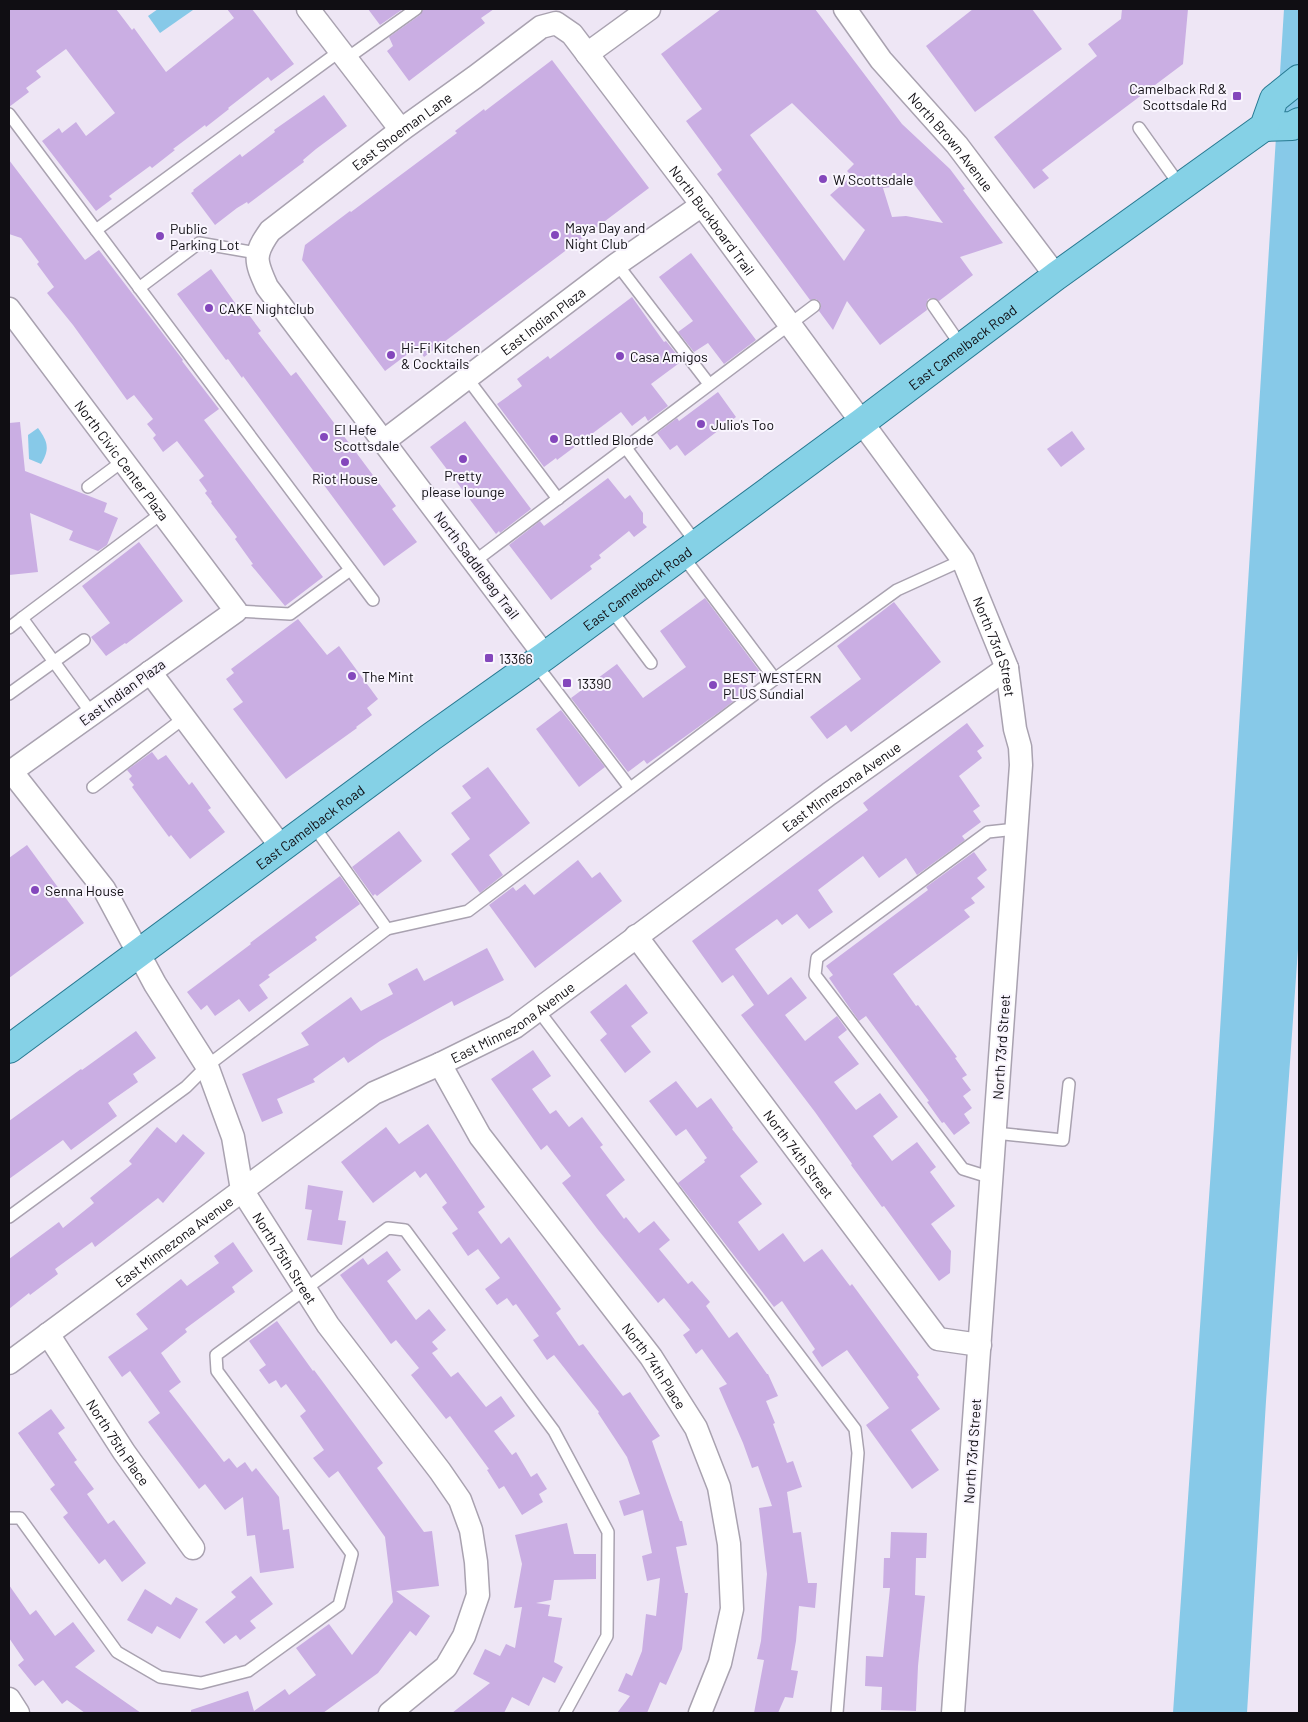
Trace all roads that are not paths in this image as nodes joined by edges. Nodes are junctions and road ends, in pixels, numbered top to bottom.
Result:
1 (308, 9) edge
2 (416, 9) edge
3 (649, 9) edge
4 (845, 9) edge
5 (556, 23) joint
6 (587, 54) junction
7 (343, 55) junction
8 (1299, 79) edge
9 (9, 114) edge
10 (1299, 122) edge
11 (1264, 127) junction
12 (1139, 128) dead end
13 (401, 130) junction
14 (1181, 187) junction
15 (702, 204) junction
16 (96, 230) junction
17 (257, 253) junction
18 (617, 264) junction
19 (1056, 276) junction
20 (139, 288) junction
21 (933, 305) dead end
22 (814, 306) dead end
23 (12, 321) edge
24 (790, 325) junction
25 (962, 347) junction
26 (466, 378) junction
27 (709, 384) junction
28 (861, 423) junction
29 (384, 441) junction
30 (626, 448) junction
31 (123, 461) junction
32 (88, 487) dead end
33 (558, 498) junction
34 (162, 512) junction
35 (690, 549) junction
36 (963, 560) junction
37 (475, 561) junction
38 (350, 570) junction
39 (373, 600) dead end
40 (610, 608) junction
41 (236, 611) junction
42 (22, 618) junction
43 (10, 625) edge
44 (84, 640) dead end
45 (540, 660) junction
46 (54, 661) junction
47 (651, 664) dead end
48 (1007, 668) junction
49 (150, 672) junction
50 (775, 679) junction
51 (9, 694) edge
52 (92, 714) junction
53 (184, 718) junction
54 (10, 772) edge
55 (93, 787) dead end
56 (630, 788) junction
57 (312, 825) junction
58 (1016, 829) junction
59 (282, 848) junction
60 (387, 929) junction
61 (636, 936) junction
62 (139, 953) junction
63 (538, 1010) junction
64 (9, 1049) edge
65 (440, 1064) junction
66 (207, 1066) junction
67 (1069, 1084) dead end
68 (995, 1133) junction
69 (992, 1178) junction
70 (242, 1190) junction
71 (9, 1217) edge
72 (306, 1290) junction
73 (48, 1334) junction
74 (980, 1345) junction
75 (9, 1362) edge
76 (9, 1518) edge
77 (193, 1548) dead end
78 (9, 1699) edge
79 (18, 1713) edge
80 (390, 1713) edge
81 (565, 1713) edge
82 (700, 1713) edge
83 (837, 1713) edge
84 (952, 1713) edge

1 - 7 street
2 - 7 lane
3 - 6 street
4 - 19 street, North Brown Avenue
5 - 6 street, North Buckboard Trail
5 - 13 street, East Shoeman Lane
6 - 15 street, North Buckboard Trail
7 - 13 street
7 - 16 lane
8 - 11 main road
9 - 16 lane
10 - 11 main road
11 - 14 main road, East Camelback Road
12 - 14 lane
13 - 17 street, East Shoeman Lane
14 - 19 main road, East Camelback Road
15 - 18 street, East Indian Plaza
15 - 24 street, North Buckboard Trail
16 - 20 lane
17 - 20 lane
17 - 29 street, North Saddlebag Trail
18 - 26 street, East Indian Plaza
18 - 27 lane
19 - 25 main road, East Camelback Road
20 - 38 lane
21 - 25 lane
22 - 24 lane
23 - 31 street, North Civic Center Plaza
24 - 27 lane
24 - 28 street, North Buckboard Trail
25 - 28 main road, East Camelback Road
26 - 29 street, East Indian Plaza
26 - 33 lane
27 - 30 lane
28 - 35 main road, East Camelback Road
28 - 36 street, North 73rd Street
29 - 37 street, North Saddlebag Trail
30 - 33 lane
30 - 35 lane
31 - 32 lane
31 - 34 street, North Civic Center Plaza
33 - 37 lane
34 - 41 street, North Civic Center Plaza
34 - 42 lane
35 - 40 main road, East Camelback Road
35 - 50 lane
36 - 48 street, North 73rd Street
36 - 50 lane
37 - 45 street, North Saddlebag Trail
38 - 39 lane
38 - 41 lane
40 - 45 main road, East Camelback Road
40 - 47 lane
41 - 49 street, East Indian Plaza
42 - 43 lane
42 - 46 lane
44 - 46 lane
45 - 56 lane
45 - 57 main road, East Camelback Road
46 - 51 lane
46 - 52 lane
48 - 58 street, North 73rd Street
48 - 61 street, East Minnezona Avenue
49 - 52 street, East Indian Plaza
49 - 53 street
50 - 56 lane
52 - 54 street, East Indian Plaza
53 - 55 lane
53 - 59 street
54 - 62 street, North 75th Street
56 - 60 lane
57 - 59 main road, East Camelback Road
57 - 60 lane
58 - 68 street, North 73rd Street
58 - 69 lane
59 - 62 main road, East Camelback Road
60 - 66 lane
61 - 63 street, East Minnezona Avenue
61 - 74 street, North 74th Street
62 - 64 main road, East Camelback Road
62 - 66 street, North 75th Street
63 - 65 street, East Minnezona Avenue
63 - 83 lane
65 - 70 street, East Minnezona Avenue
65 - 82 street, North 74th Place
66 - 70 street, North 75th Street
66 - 71 lane
67 - 68 lane
68 - 69 street, North 73rd Street
69 - 74 street, North 73rd Street
70 - 72 street, North 75th Street
70 - 73 street, East Minnezona Avenue
72 - 76 lane
72 - 80 street, North 75th Street
72 - 81 lane
73 - 75 street, East Minnezona Avenue
73 - 77 street, North 75th Place
74 - 84 street, North 73rd Street
78 - 79 street

